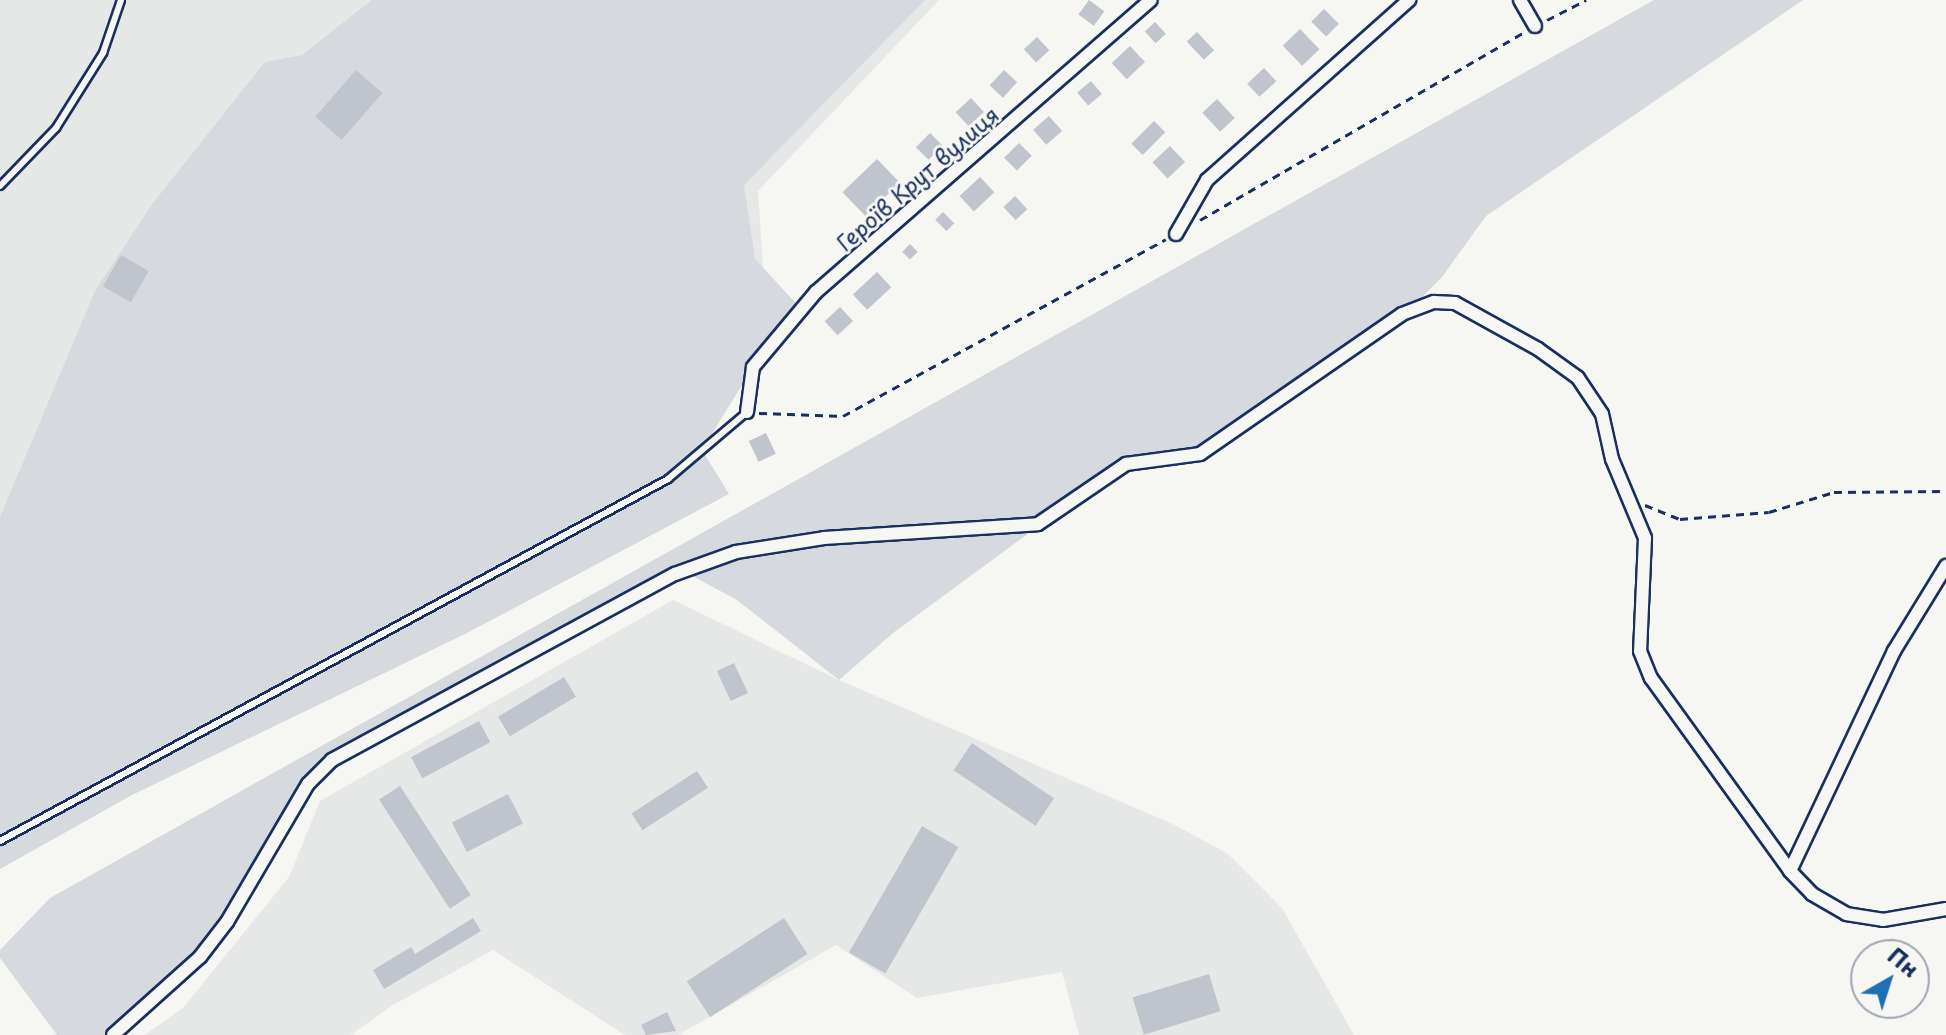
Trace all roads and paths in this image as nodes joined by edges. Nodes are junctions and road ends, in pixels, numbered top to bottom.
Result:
1 (121, 0) edge
2 (1151, 0) edge
3 (1409, 0) edge
4 (1520, 0) edge
5 (1535, 26) dead end
6 (0, 186) edge
7 (1176, 234) dead end
8 (747, 412) joint
9 (1946, 491) edge
10 (1630, 500) junction
11 (1946, 566) edge
12 (0, 841) edge
13 (1790, 871) junction
14 (1946, 909) edge
15 (113, 1035) edge

1 - 6 lane
2 - 8 street, Героїв Крут вулиця
3 - 7 street
4 - 5 street
8 - 12 lane
9 - 10 path
10 - 13 street
10 - 15 street
11 - 13 street
13 - 14 street

